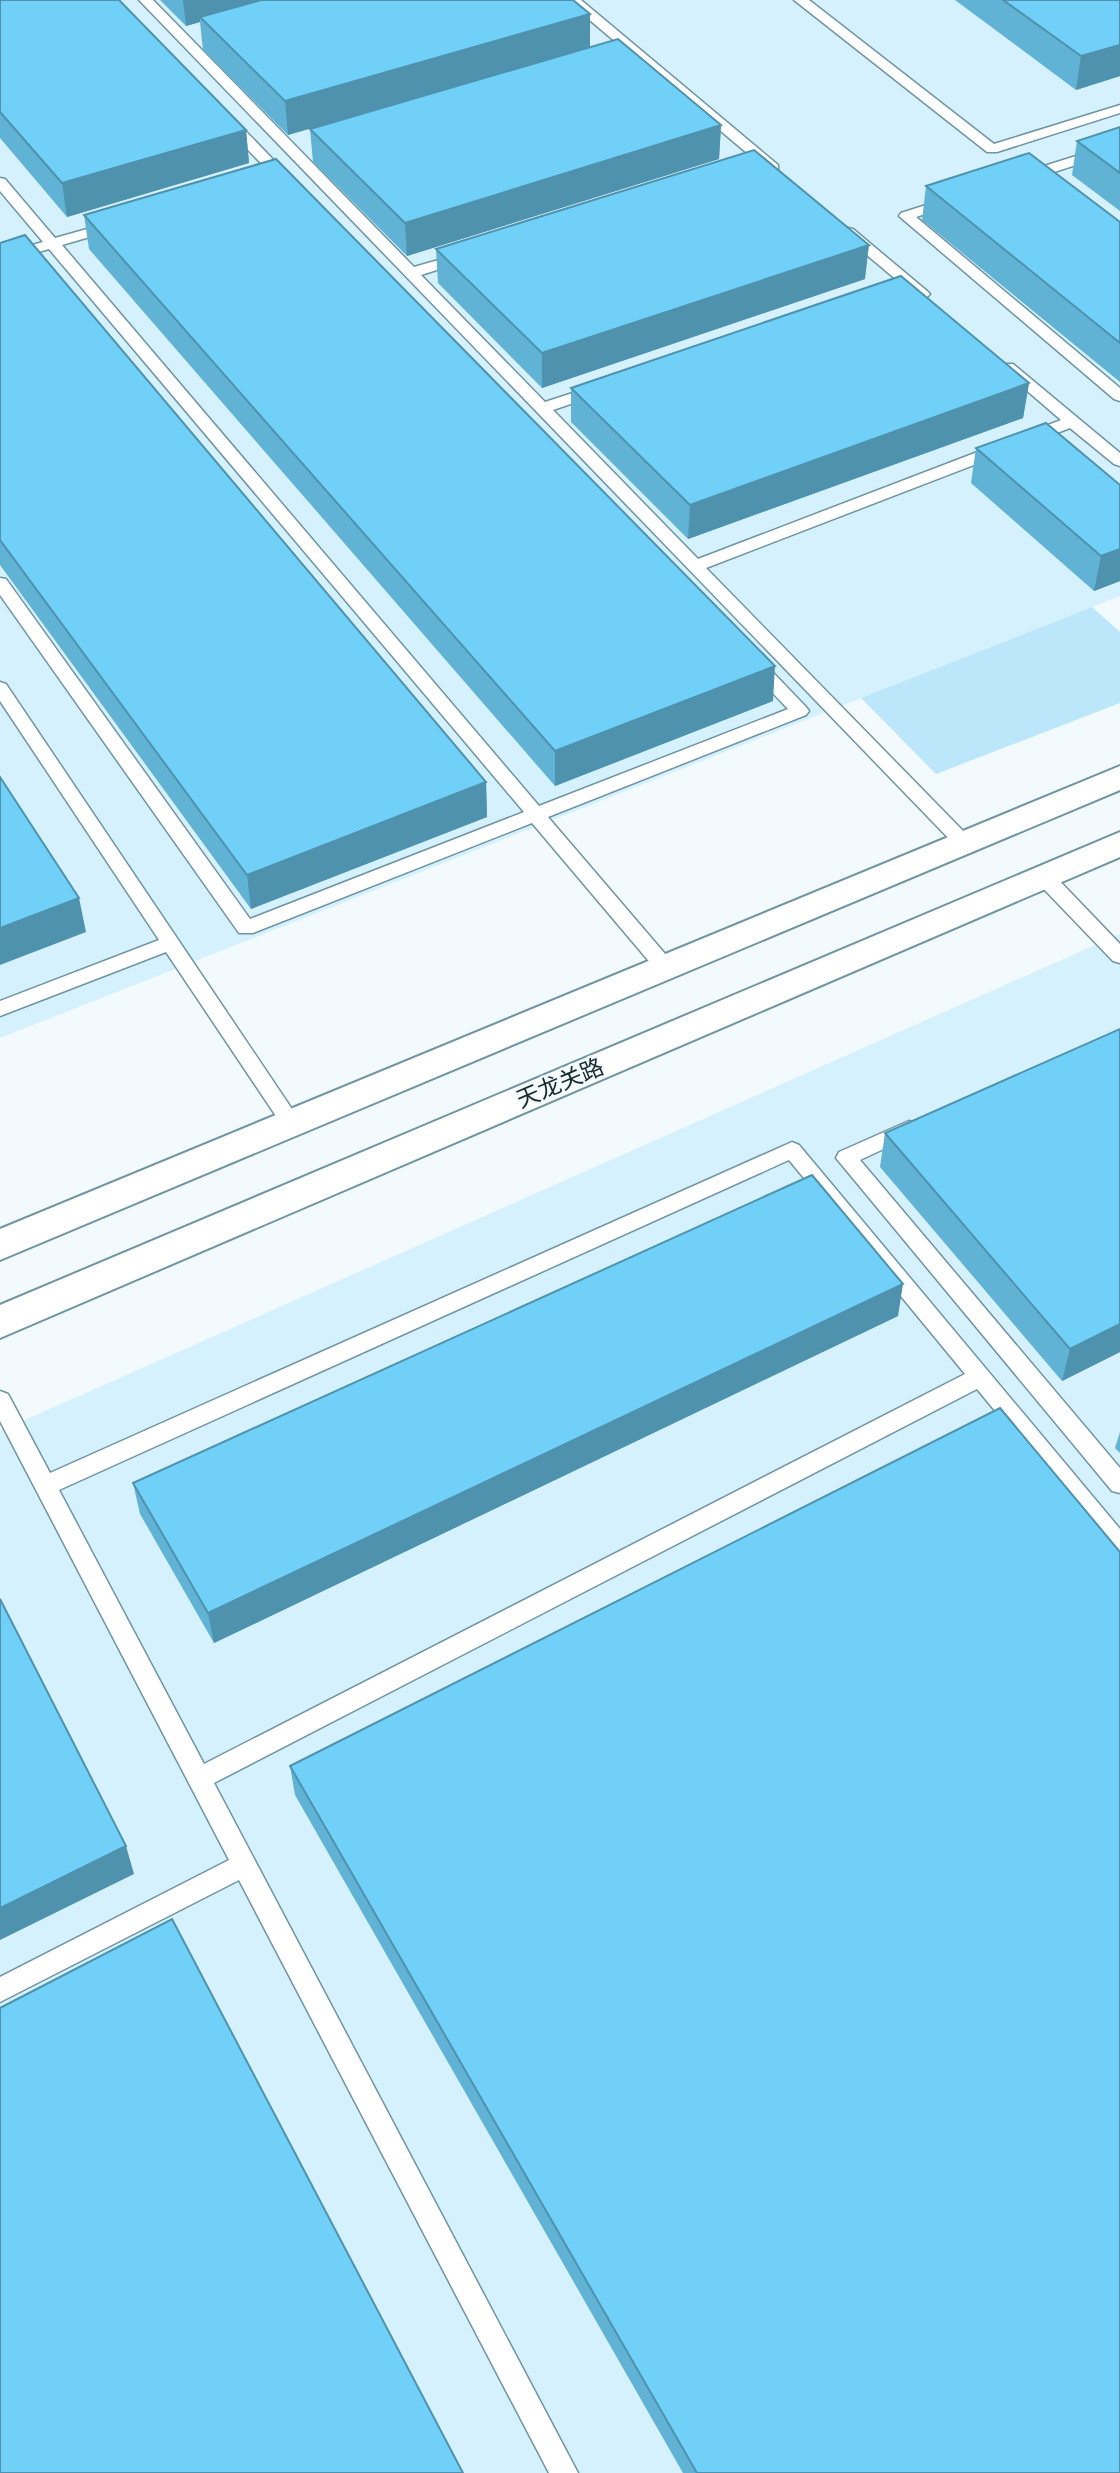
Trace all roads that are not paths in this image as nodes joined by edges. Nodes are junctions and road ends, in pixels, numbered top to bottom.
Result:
1 (146, 0) edge
2 (573, 0) edge
3 (801, 0) edge
4 (214, 106) edge
5 (1120, 109) edge
6 (1120, 146) edge
7 (787, 180) edge
8 (0, 182) edge
9 (1009, 182) edge
10 (299, 194) edge
11 (971, 195) edge
12 (132, 219) edge
13 (838, 223) edge
14 (52, 244) junction
15 (477, 253) edge
16 (0, 260) edge
17 (411, 273) junction
18 (930, 301) edge
19 (991, 352) edge
20 (608, 386) edge
21 (1120, 396) edge
22 (543, 408) junction
23 (1073, 421) junction
24 (1120, 461) edge
25 (695, 566) junction
26 (0, 583) edge
27 (743, 652) edge
28 (0, 688) edge
29 (1120, 777) edge
30 (535, 815) junction
31 (963, 842) junction
32 (1120, 844) edge
33 (1044, 877) junction
34 (170, 943) junction
35 (1120, 956) edge
36 (665, 967) junction
37 (0, 1009) edge
38 (933, 1118) edge
39 (291, 1123) junction
40 (0, 1245) edge
41 (0, 1322) edge
42 (980, 1377) junction
43 (0, 1400) edge
44 (1120, 1484) edge
45 (45, 1486) junction
46 (1120, 1546) edge
47 (199, 1779) junction
48 (245, 1865) junction
49 (0, 1990) edge
50 (564, 2473) edge

1 - 17 lane
2 - 7 lane
3 - 5 lane
4 - 10 lane
6 - 9 lane
8 - 14 lane
11 - 21 lane
12 - 14 lane
13 - 18 lane
14 - 16 lane
14 - 30 lane
15 - 17 lane
17 - 22 lane
19 - 23 lane
20 - 22 lane
22 - 25 lane
23 - 24 lane
23 - 25 lane
25 - 31 lane
26 - 30 lane
27 - 30 lane
28 - 34 lane
29 - 31 street
30 - 36 lane
31 - 36 street
32 - 33 street, 天龙关路
33 - 35 lane
33 - 41 street, 天龙关路
34 - 37 lane
34 - 39 lane
36 - 39 street
38 - 44 lane
39 - 40 street
42 - 45 lane
42 - 46 lane
42 - 47 lane
43 - 45 lane
45 - 47 lane
47 - 48 lane
48 - 49 lane
48 - 50 lane

